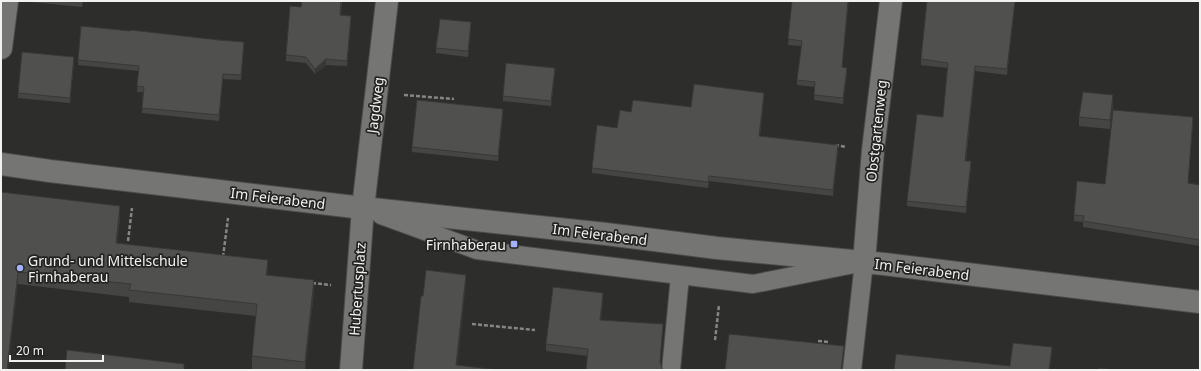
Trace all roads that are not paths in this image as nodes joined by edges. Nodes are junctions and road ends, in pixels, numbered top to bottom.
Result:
1 (7, 1) edge
2 (387, 1) edge
3 (891, 1) edge
4 (1, 48) edge
5 (1, 164) edge
6 (363, 208) junction
7 (864, 262) junction
8 (680, 276) junction
9 (1200, 302) edge
10 (351, 370) edge
11 (671, 370) edge
12 (852, 370) edge

1 - 4 street
2 - 6 street, Jagdweg
3 - 7 street, Obstgartenweg
5 - 6 street, Im Feierabend
6 - 7 street, Im Feierabend
6 - 8 lane
6 - 10 street, Hubertusplatz
7 - 8 lane
7 - 9 street, Im Feierabend
7 - 12 lane
8 - 11 lane

